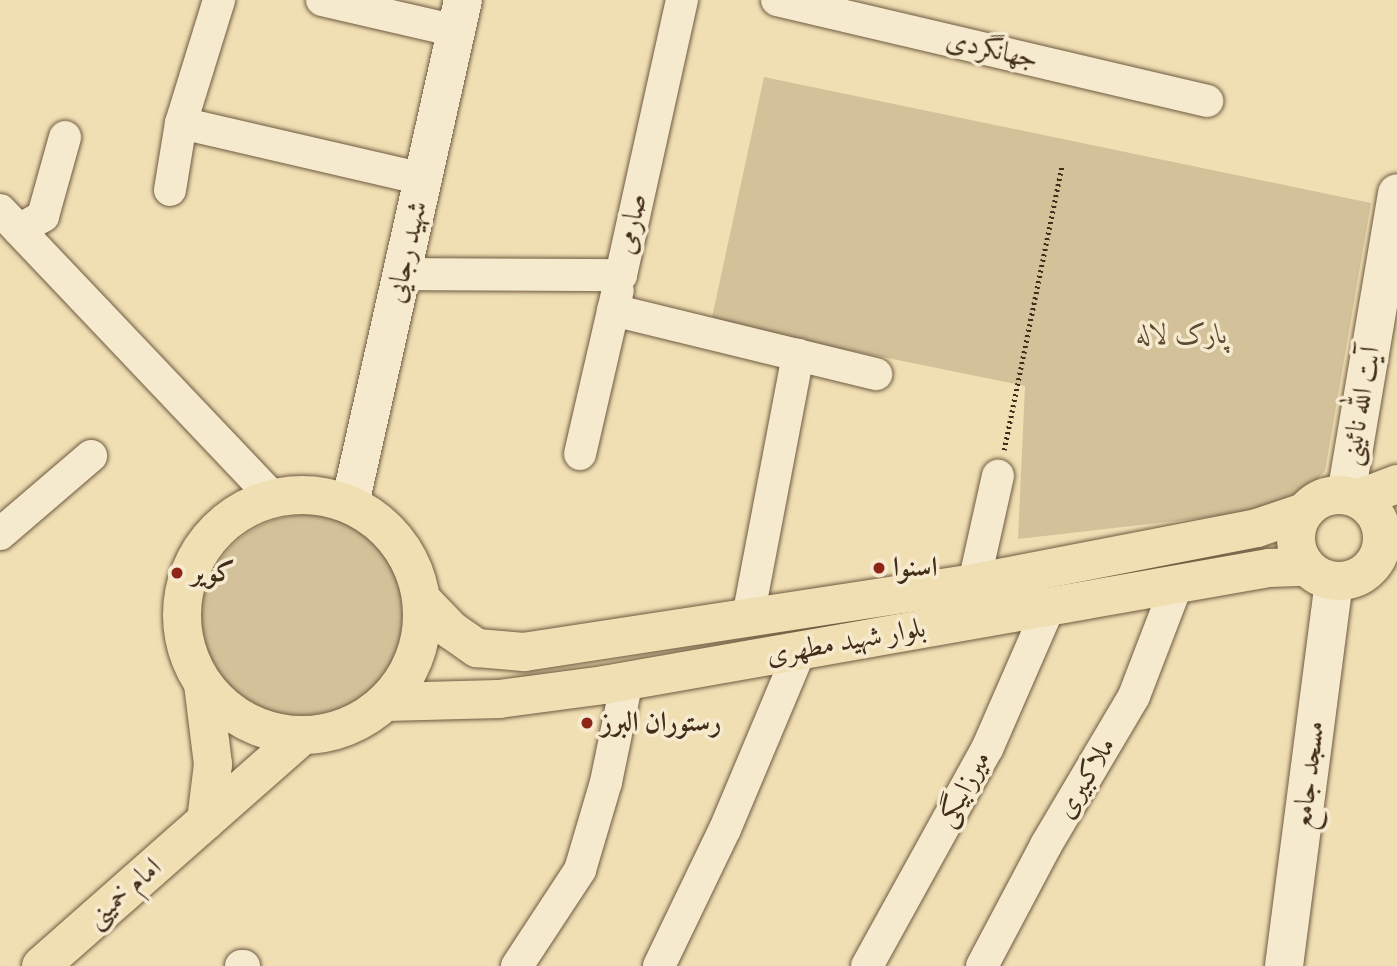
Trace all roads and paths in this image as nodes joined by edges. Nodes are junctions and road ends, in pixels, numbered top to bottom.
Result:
1 (219, 0) edge
2 (322, 0) edge
3 (682, 0) edge
4 (777, 0) edge
5 (877, 11) edge
6 (460, 15) edge
7 (1207, 101) dead end
8 (181, 123) junction
9 (65, 137) dead end
10 (1062, 166) dead end
11 (423, 179) junction
12 (170, 190) dead end
13 (1397, 192) edge
14 (9, 220) edge
15 (402, 274) junction
16 (621, 275) junction
17 (613, 310) junction
18 (799, 355) junction
19 (876, 374) dead end
20 (580, 454) dead end
21 (91, 456) dead end
22 (998, 476) joint
23 (1397, 484) edge
24 (1352, 497) junction
25 (273, 498) junction
26 (350, 504) junction
27 (1304, 512) junction
28 (1257, 528) junction
29 (0, 534) edge
30 (1390, 546) edge
31 (1302, 573) junction
32 (974, 583) junction
33 (1177, 584) junction
34 (422, 600) junction
35 (1049, 607) junction
36 (748, 617) junction
37 (800, 651) junction
38 (627, 681) junction
39 (203, 684) junction
40 (386, 702) junction
41 (302, 736) junction
42 (206, 821) junction
43 (41, 966) edge
44 (517, 966) edge
45 (659, 966) edge
46 (867, 966) edge
47 (982, 966) edge
48 (1284, 966) edge

1 - 8 street
2 - 6 street
3 - 16 street, صارمی
4 - 5 street, جهانگردی
5 - 7 street, جهانگردی
6 - 11 street, شهید رجایی
8 - 11 street
8 - 12 street
9 - 14 street
10 - 22 path
11 - 15 street, شهید رجایی
13 - 24 street, آیت الله نائینی
14 - 25 street
15 - 16 street, صارمی
15 - 26 street, شهید رجایی
16 - 17 street
17 - 18 street
17 - 20 street
18 - 19 street
18 - 36 street
21 - 29 street
22 - 32 street
23 - 24 main road
24 - 27 main road
24 - 30 main road
25 - 26 main road
25 - 39 main road
26 - 34 main road
27 - 28 main road, بلوار شهید مطهری
27 - 31 main road
28 - 31 main road
28 - 32 main road, بلوار شهید مطهری
30 - 31 main road
31 - 33 main road, بلوار شهید مطهری
31 - 48 street, مسجد جامع
32 - 36 main road, بلوار شهید مطهری
33 - 35 main road, بلوار شهید مطهری
33 - 47 street, ملاکبیری
34 - 36 main road, بلوار شهید مطهری
34 - 40 main road
35 - 37 main road, بلوار شهید مطهری
35 - 46 street, میرزابیگی
37 - 38 main road, بلوار شهید مطهری
37 - 45 street
38 - 40 main road, بلوار شهید مطهری
38 - 44 street
39 - 41 main road
39 - 42 main road
40 - 41 main road
41 - 42 main road, امام خمینی
42 - 43 main road, امام خمینی

